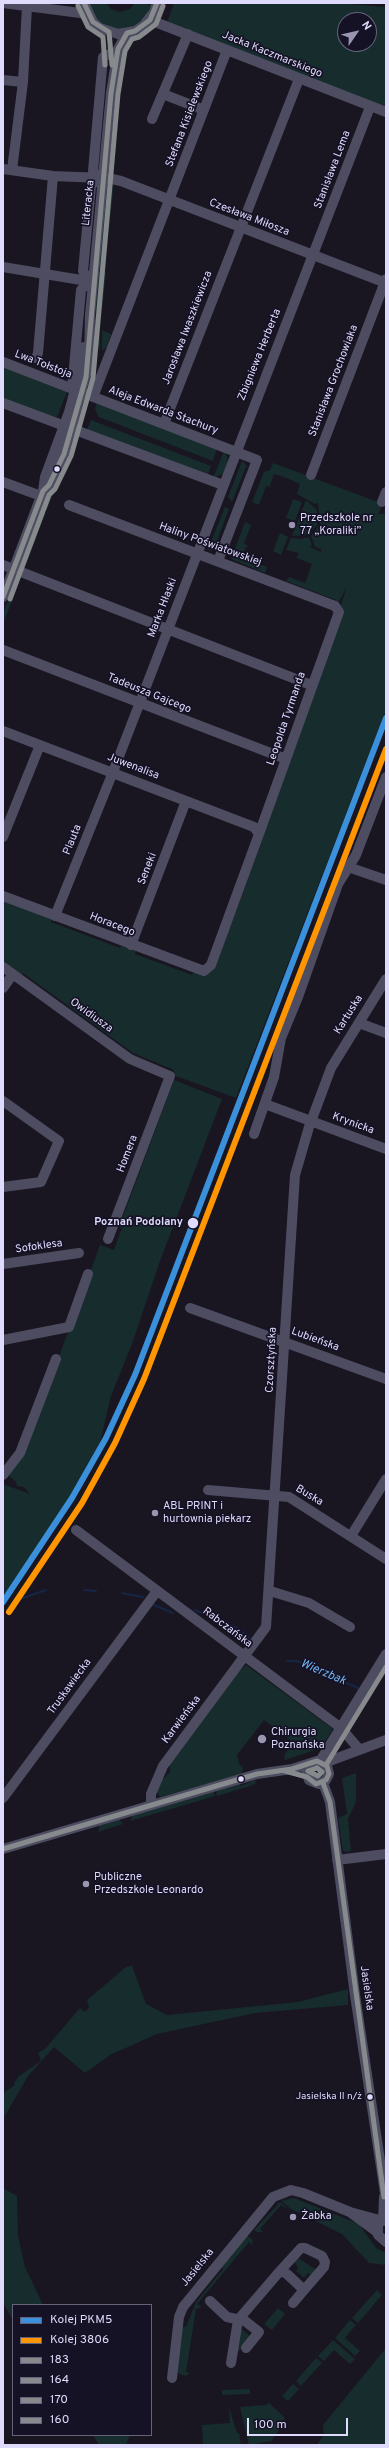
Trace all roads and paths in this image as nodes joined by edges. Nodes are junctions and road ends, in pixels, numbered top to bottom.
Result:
1 (3, 3) edge
2 (84, 3) edge
3 (157, 3) edge
4 (27, 6) junction
5 (88, 14) junction
6 (150, 20) junction
7 (109, 32) junction
8 (127, 33) junction
9 (188, 34) junction
10 (227, 50) junction
11 (112, 53) junction
12 (299, 79) junction
13 (3, 80) edge
14 (23, 82) junction
15 (111, 93) junction
16 (163, 94) junction
17 (370, 106) junction
18 (204, 110) junction
19 (386, 112) edge
20 (152, 119) dead end
21 (7, 170) edge
22 (53, 176) junction
23 (102, 178) junction
24 (170, 200) junction
25 (240, 227) junction
26 (313, 255) junction
27 (3, 267) edge
28 (44, 275) junction
29 (91, 282) junction
30 (386, 282) edge
31 (36, 358) dead end
32 (3, 362) edge
33 (76, 391) junction
34 (93, 397) junction
35 (3, 403) edge
36 (164, 424) junction
37 (68, 426) junction
38 (236, 451) junction
39 (311, 476) dead end
40 (3, 482) edge
41 (223, 485) junction
42 (386, 492) edge
43 (42, 494) junction
44 (382, 502) dead end
45 (69, 505) dead end
46 (196, 554) junction
47 (218, 561) junction
48 (3, 565) edge
49 (14, 569) junction
50 (3, 597) edge
51 (339, 612) joint
52 (167, 630) junction
53 (3, 650) edge
54 (311, 685) junction
55 (139, 702) junction
56 (3, 731) edge
57 (40, 745) junction
58 (286, 759) junction
59 (113, 772) junction
60 (386, 777) edge
61 (186, 801) junction
62 (257, 830) junction
63 (3, 838) edge
64 (348, 867) junction
65 (386, 880) edge
66 (3, 896) edge
67 (55, 916) junction
68 (131, 945) junction
69 (3, 967) edge
70 (13, 974) junction
71 (386, 979) edge
72 (3, 988) edge
73 (359, 1023) junction
74 (386, 1033) edge
75 (333, 1064) joint
76 (170, 1076) joint
77 (3, 1101) edge
78 (265, 1104) junction
79 (311, 1121) junction
80 (254, 1134) dead end
81 (386, 1149) edge
82 (3, 1187) edge
83 (108, 1239) dead end
84 (79, 1253) dead end
85 (3, 1264) edge
86 (88, 1274) dead end
87 (190, 1308) dead end
88 (3, 1340) edge
89 (285, 1341) junction
90 (56, 1359) dead end
91 (386, 1379) edge
92 (3, 1475) edge
93 (386, 1479) edge
94 (208, 1490) dead end
95 (275, 1494) junction
96 (76, 1530) dead end
97 (351, 1536) junction
98 (386, 1560) edge
99 (157, 1591) junction
100 (270, 1591) junction
101 (350, 1627) dead end
102 (386, 1654) edge
103 (245, 1657) junction
104 (341, 1728) junction
105 (386, 1740) edge
106 (359, 1749) junction
107 (322, 1762) junction
108 (310, 1764) junction
109 (285, 1771) junction
110 (329, 1774) junction
111 (307, 1777) junction
112 (323, 1783) junction
113 (3, 1798) edge
114 (151, 1804) junction
115 (3, 1849) edge
116 (386, 1854) edge
117 (337, 1860) junction
118 (385, 2198) edge
119 (350, 2212) junction
120 (384, 2220) edge
121 (377, 2232) junction
122 (386, 2242) edge
123 (280, 2271) junction
124 (304, 2290) junction
125 (210, 2301) dead end
126 (293, 2303) dead end
127 (238, 2320) junction
128 (246, 2348) dead end
129 (231, 2362) dead end
130 (172, 2378) dead end

1 - 4 street
2 - 5 street
3 - 6 street
4 - 5 street
4 - 14 street
5 - 7 street
6 - 8 street
6 - 9 street, Jacka Kaczmarskiego
7 - 8 street
7 - 11 street, Literacka
8 - 15 street, Literacka
9 - 10 street, Jacka Kaczmarskiego
9 - 16 street
10 - 12 street, Jacka Kaczmarskiego
10 - 18 street, Stefana Kisielewskiego
11 - 15 street, Literacka
11 - 23 street
12 - 17 street, Jacka Kaczmarskiego
12 - 25 street, Jarosława Iwaszkiewicza
13 - 14 street
14 - 21 street
15 - 23 street, Literacka
16 - 18 street
16 - 20 street
17 - 19 street, Jacka Kaczmarskiego
17 - 26 street, Stanisława Lema
18 - 24 street, Stefana Kisielewskiego
21 - 22 street, Czesława Miłosza
22 - 23 street, Czesława Miłosza
22 - 28 street
23 - 24 street, Czesława Miłosza
23 - 29 street, Literacka
24 - 25 street, Czesława Miłosza
24 - 34 street, Stefana Kisielewskiego
25 - 26 street, Czesława Miłosza
25 - 36 street, Jarosława Iwaszkiewicza
26 - 30 street, Czesława Miłosza
26 - 38 street, Zbigniewa Herberta
27 - 28 street
28 - 29 street
28 - 31 street
29 - 33 street
29 - 33 street
30 - 39 street, Stanisława Grochowiaka
32 - 33 street, Lwa Tołstoja
33 - 34 street, Aleja Edwarda Stachury
33 - 37 street
34 - 36 street, Aleja Edwarda Stachury
35 - 37 street
36 - 38 street, Aleja Edwarda Stachury
37 - 41 street
37 - 43 street
38 - 41 street, Marka Hłaski
38 - 47 street, Aleja Edwarda Stachury
40 - 43 street
41 - 46 street, Marka Hłaski
42 - 44 street
43 - 49 street
45 - 46 street, Haliny Poświatowskiej
46 - 47 street, Haliny Poświatowskiej
46 - 52 street, Marka Hłaski
47 - 51 street, Haliny Poświatowskiej
48 - 49 street
49 - 50 street
49 - 52 street
51 - 54 street, Leopolda Tyrmanda
52 - 54 street
52 - 55 street, Marka Hłaski
53 - 55 street, Tadeusza Gajcego
54 - 58 street, Leopolda Tyrmanda
55 - 58 street, Tadeusza Gajcego
55 - 59 street, Marka Hłaski
56 - 57 street, Juwenalisa
57 - 59 street, Juwenalisa
57 - 63 street
58 - 62 street, Leopolda Tyrmanda
59 - 61 street, Juwenalisa
59 - 67 street, Plauta
60 - 64 street
61 - 62 street, Juwenalisa
61 - 68 street, Seneki
62 - 68 street, Horacego
64 - 65 street
64 - 78 street
66 - 67 street, Horacego
67 - 68 street, Horacego
69 - 70 street, Owidiusza
70 - 72 street
70 - 76 street, Owidiusza
71 - 73 street, Kartuska
73 - 74 street
73 - 75 street, Kartuska
75 - 79 street, Czorsztyńska
76 - 83 street, Homera
77 - 82 street
78 - 79 street, Krynicka
78 - 80 street
79 - 81 street, Krynicka
79 - 89 street, Czorsztyńska
84 - 85 street, Sofoklesa
86 - 88 street
87 - 89 street, Lubieńska
89 - 91 street, Lubieńska
89 - 95 street, Czorsztyńska
90 - 92 street
93 - 97 street
94 - 95 street, Buska
95 - 97 street, Buska
95 - 100 street, Czorsztyńska
96 - 99 street, Rabczańska
97 - 98 street, Buska
99 - 103 street, Rabczańska
99 - 113 street, Truskawiecka
100 - 101 street
100 - 103 street, Czorsztyńska
102 - 104 street
103 - 104 street, Rabczańska
103 - 114 street, Karwieńska
104 - 106 street, Rabczańska
104 - 107 street
105 - 106 street
106 - 107 street
106 - 110 street
107 - 108 street
107 - 110 street
108 - 109 street
108 - 111 street
109 - 111 street
109 - 114 street
110 - 112 street
111 - 112 street
112 - 117 street, Jasielska
114 - 115 street
116 - 117 street
117 - 118 street, Jasielska
118 - 120 street, Jasielska
119 - 120 street, Jasielska
119 - 121 street, Jasielska
119 - 130 street, Jasielska
120 - 121 street
121 - 122 street, Jasielska
123 - 124 street
123 - 124 street
123 - 127 street
124 - 126 street
125 - 127 street
127 - 128 street
127 - 129 street

